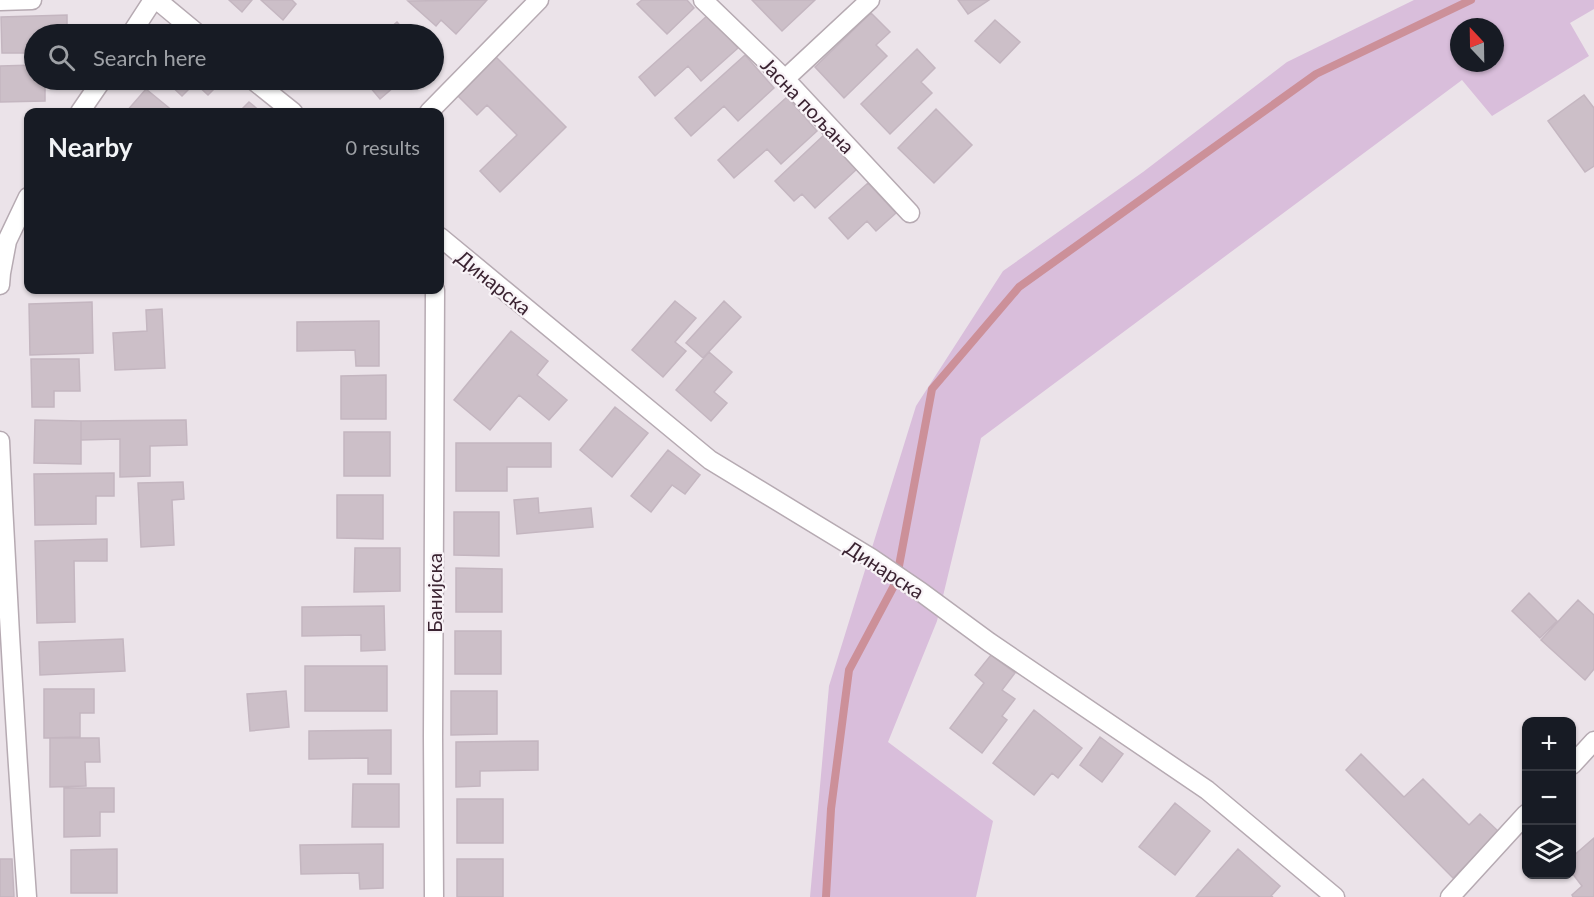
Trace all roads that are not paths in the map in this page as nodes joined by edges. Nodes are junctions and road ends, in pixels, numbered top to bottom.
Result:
1 (32, 0) edge
2 (155, 0) edge
3 (539, 0) edge
4 (703, 0) edge
5 (870, 0) edge
6 (0, 1) edge
7 (137, 24) edge
8 (185, 24) edge
9 (785, 80) junction
10 (95, 90) edge
11 (266, 90) edge
12 (83, 108) edge
13 (288, 108) edge
14 (433, 108) edge
15 (24, 206) edge
16 (910, 213) dead end
17 (444, 240) edge
18 (0, 285) edge
19 (435, 294) edge
20 (0, 441) edge
21 (1594, 741) edge
22 (1576, 761) edge
23 (1522, 819) edge
24 (27, 897) edge
25 (434, 897) edge
26 (1335, 897) edge
27 (1450, 897) edge

1 - 6 street
2 - 7 street
2 - 8 street
3 - 14 street
4 - 9 street, Јасна пољана
5 - 9 street
9 - 16 street, Јасна пољана
10 - 12 street
11 - 13 street
15 - 18 street
17 - 26 street, Динарска
19 - 25 street, Банијска
20 - 24 street
21 - 22 street
23 - 27 street

